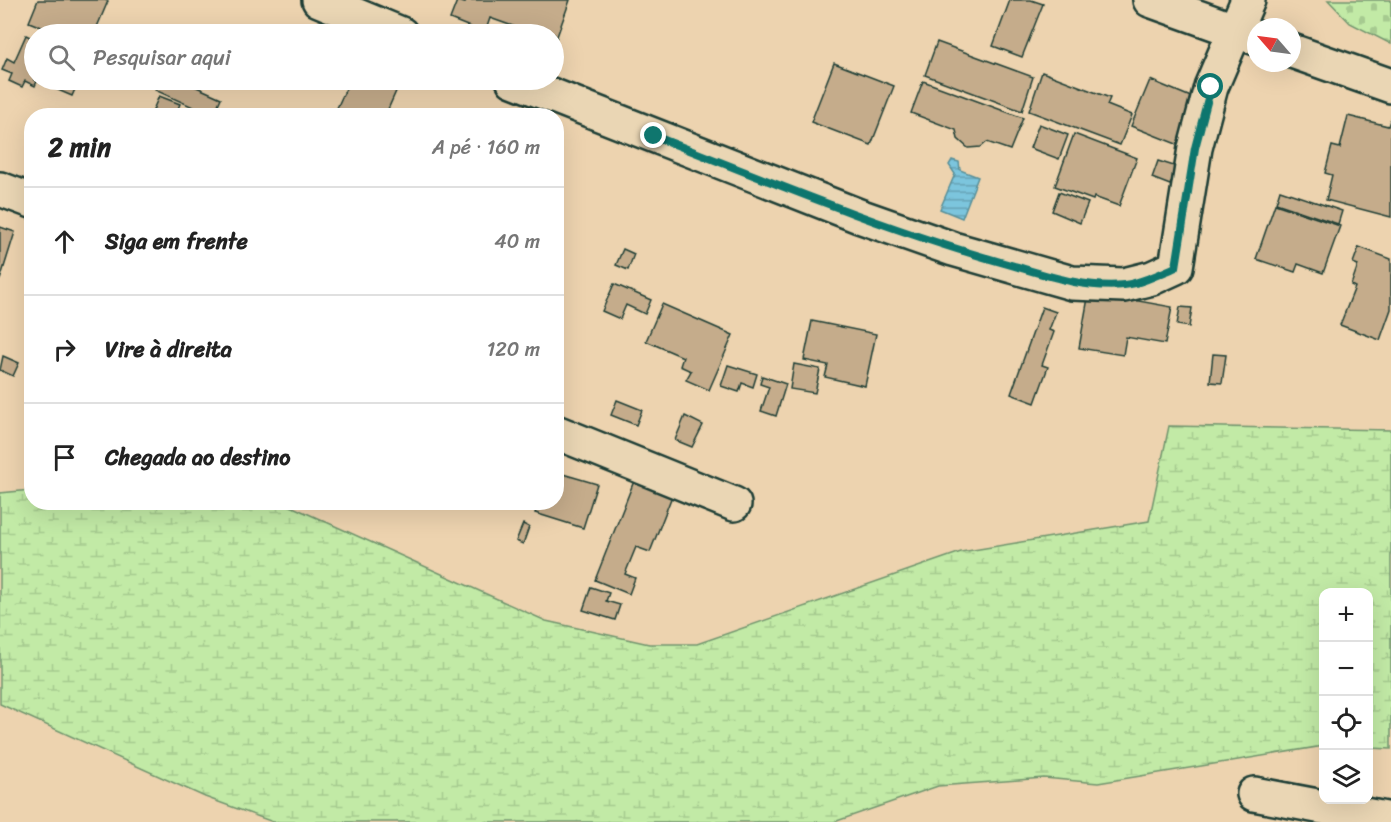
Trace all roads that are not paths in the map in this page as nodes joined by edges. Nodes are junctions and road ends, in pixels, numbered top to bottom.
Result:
1 (320, 0) edge
2 (1150, 0) edge
3 (1248, 0) edge
4 (377, 24) edge
5 (1245, 34) edge
6 (1301, 54) edge
7 (1391, 86) edge
8 (538, 90) edge
9 (0, 189) edge
10 (24, 198) edge
11 (564, 435) edge
12 (734, 504) dead end
13 (1254, 794) dead end
14 (1391, 820) edge

1 - 4 street
2 - 5 street
3 - 5 street
5 - 8 street
6 - 7 street
9 - 10 street
11 - 12 street
13 - 14 street

